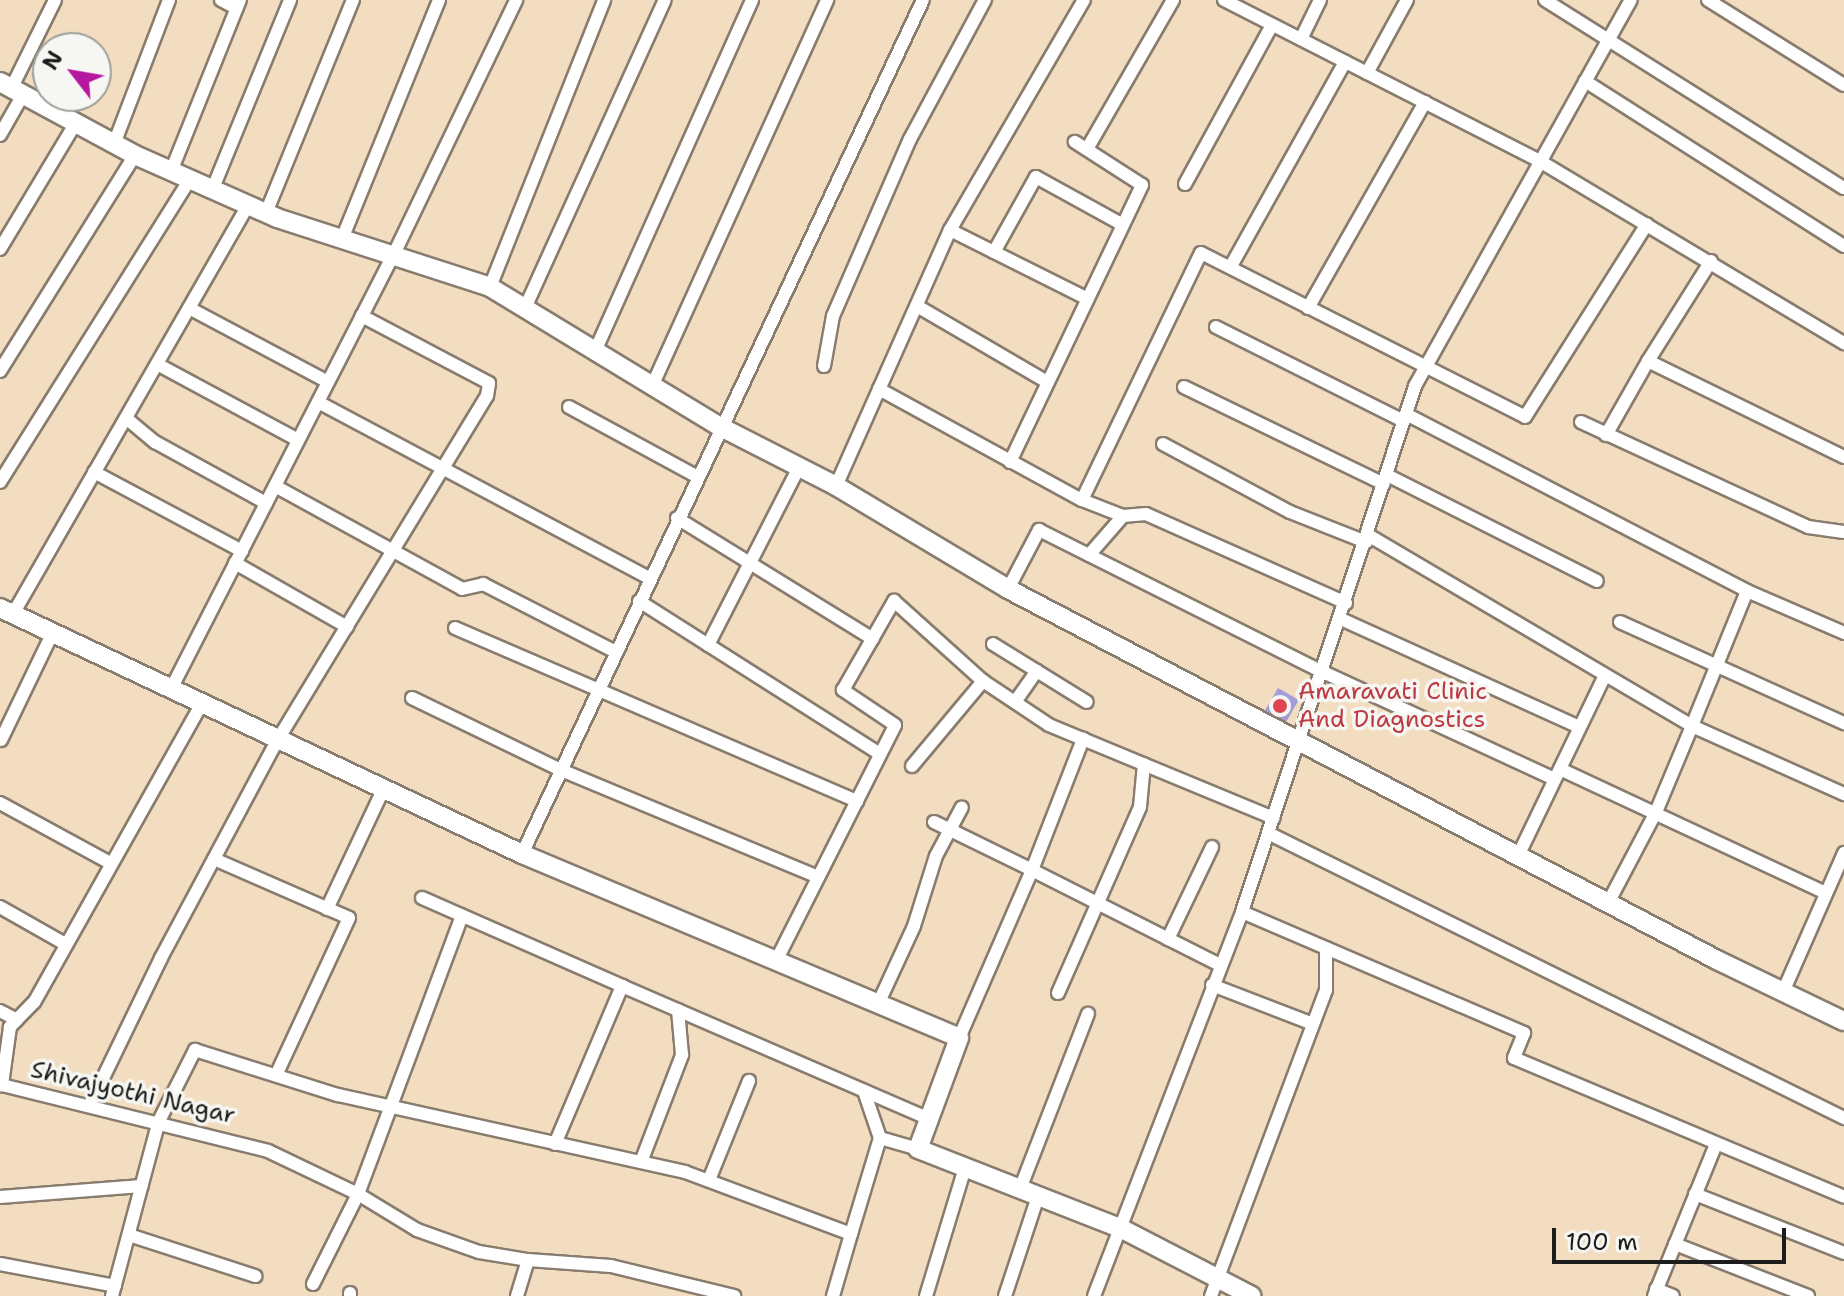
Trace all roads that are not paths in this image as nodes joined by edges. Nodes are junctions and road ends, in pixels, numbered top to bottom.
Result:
1 (55, 0) edge
2 (169, 0) edge
3 (221, 0) edge
4 (290, 0) edge
5 (353, 0) edge
6 (439, 0) edge
7 (516, 0) edge
8 (604, 0) edge
9 (665, 0) edge
10 (752, 0) edge
11 (827, 0) edge
12 (923, 0) edge
13 (985, 0) edge
14 (1084, 0) edge
15 (1173, 0) edge
16 (1224, 0) edge
17 (1320, 0) edge
18 (1407, 0) edge
19 (1545, 0) edge
20 (1631, 0) edge
21 (1708, 0) edge
22 (238, 4) edge
23 (1250, 6) edge
24 (1272, 25) junction
25 (1301, 39) junction
26 (1608, 40) junction
27 (1345, 62) junction
28 (1367, 73) junction
29 (1585, 81) junction
30 (1844, 85) edge
31 (12, 88) edge
32 (1425, 102) junction
33 (75, 124) junction
34 (0, 135) edge
35 (114, 144) junction
36 (135, 155) junction
37 (1538, 160) junction
38 (172, 169) junction
39 (191, 178) junction
40 (1185, 184) dead end
41 (213, 188) junction
42 (1844, 188) edge
43 (248, 205) junction
44 (266, 213) junction
45 (1647, 224) junction
46 (1123, 225) junction
47 (950, 230) junction
48 (342, 239) junction
49 (1844, 246) edge
50 (0, 249) edge
51 (994, 252) junction
52 (394, 254) junction
53 (1711, 261) junction
54 (1231, 266) junction
55 (490, 287) junction
56 (1088, 299) junction
57 (917, 306) junction
58 (189, 308) junction
59 (525, 308) junction
60 (1308, 308) junction
61 (362, 316) junction
62 (1216, 327) dead end
63 (1844, 343) edge
64 (596, 349) junction
65 (1648, 361) junction
66 (157, 364) junction
67 (824, 366) dead end
68 (1423, 369) junction
69 (0, 371) edge
70 (328, 382) junction
71 (1047, 382) junction
72 (653, 384) junction
73 (1184, 387) dead end
74 (879, 389) junction
75 (318, 402) junction
76 (569, 407) dead end
77 (126, 418) junction
78 (1405, 418) junction
79 (1581, 422) dead end
80 (719, 426) junction
81 (1606, 435) junction
82 (298, 440) junction
83 (1163, 444) dead end
84 (1844, 457) edge
85 (1010, 462) junction
86 (798, 469) junction
87 (441, 471) junction
88 (94, 472) junction
89 (696, 476) junction
90 (1385, 479) junction
91 (0, 482) edge
92 (275, 486) junction
93 (836, 486) junction
94 (1082, 500) junction
95 (266, 503) junction
96 (1123, 516) junction
97 (677, 518) junction
98 (1844, 532) edge
99 (1367, 539) junction
100 (393, 550) junction
101 (1089, 555) junction
102 (238, 557) junction
103 (750, 563) junction
104 (649, 578) junction
105 (1597, 581) dead end
106 (1008, 589) junction
107 (1747, 591) junction
108 (639, 601) junction
109 (1346, 603) junction
110 (4, 611) edge
111 (1341, 619) junction
112 (1620, 622) dead end
113 (347, 627) junction
114 (455, 628) dead end
115 (1844, 633) edge
116 (52, 634) junction
117 (873, 639) junction
118 (993, 644) dead end
119 (708, 645) junction
120 (616, 652) junction
121 (1717, 665) junction
122 (1037, 671) junction
123 (1323, 672) junction
124 (1604, 677) junction
125 (983, 681) junction
126 (598, 687) junction
127 (170, 691) junction
128 (412, 698) dead end
129 (1015, 702) junction
130 (1087, 702) dead end
131 (201, 705) junction
132 (1844, 723) edge
133 (1692, 726) junction
134 (1579, 727) junction
135 (1083, 739) junction
136 (1, 740) edge
137 (1300, 740) junction
138 (277, 741) junction
139 (880, 754) junction
140 (1144, 764) junction
141 (912, 766) dead end
142 (561, 770) junction
143 (1557, 774) junction
144 (383, 790) junction
145 (1844, 794) edge
146 (857, 801) junction
147 (0, 803) edge
148 (962, 807) dead end
149 (1656, 812) junction
150 (1273, 818) junction
151 (934, 822) dead end
152 (950, 830) junction
153 (1268, 833) junction
154 (1212, 847) dead end
155 (1844, 853) edge
156 (522, 854) junction
157 (1518, 856) junction
158 (214, 859) junction
159 (110, 863) junction
160 (1032, 870) junction
161 (818, 877) junction
162 (1826, 893) junction
163 (422, 898) dead end
164 (1097, 903) junction
165 (1608, 903) junction
166 (0, 907) edge
167 (327, 909) junction
168 (1242, 912) junction
169 (462, 916) junction
170 (1168, 939) junction
171 (65, 944) junction
172 (1326, 948) junction
173 (776, 961) junction
174 (1220, 965) junction
175 (1212, 985) junction
176 (622, 986) junction
177 (1783, 992) junction
178 (1058, 993) dead end
179 (878, 1004) junction
180 (678, 1010) junction
181 (0, 1011) edge
182 (1088, 1014) dead end
183 (17, 1020) junction
184 (1844, 1021) edge
185 (1313, 1024) junction
186 (959, 1038) junction
187 (276, 1075) junction
188 (749, 1081) dead end
189 (1, 1085) edge
190 (864, 1091) junction
191 (90, 1105) junction
192 (389, 1106) junction
193 (1844, 1118) edge
194 (930, 1119) junction
195 (159, 1121) junction
196 (880, 1138) junction
197 (555, 1144) junction
198 (1716, 1144) junction
199 (918, 1149) junction
200 (641, 1162) junction
201 (965, 1168) junction
202 (709, 1180) junction
203 (142, 1186) junction
204 (1020, 1189) junction
205 (358, 1194) junction
206 (1695, 1194) junction
207 (1038, 1196) junction
208 (0, 1197) edge
209 (1844, 1197) edge
210 (1120, 1228) junction
211 (851, 1234) junction
212 (129, 1235) junction
213 (1675, 1244) junction
214 (1844, 1253) edge
215 (528, 1260) junction
216 (0, 1264) edge
217 (255, 1276) dead end
218 (313, 1284) dead end
219 (1214, 1289) edge
220 (113, 1291) edge
221 (1655, 1293) edge
222 (517, 1296) edge
223 (734, 1296) edge
224 (833, 1296) edge
225 (926, 1296) edge
226 (1005, 1296) edge
227 (1094, 1296) edge
228 (1252, 1296) edge
229 (1673, 1296) edge
230 (1808, 1296) edge

1 - 31 street
2 - 35 street
3 - 22 street
4 - 41 street
5 - 44 street
6 - 48 street
7 - 52 street
8 - 55 street
9 - 59 street
10 - 64 street
11 - 72 street
12 - 80 street
13 - 67 street
14 - 47 street
15 - 46 street
16 - 23 street
17 - 25 street
18 - 28 street
19 - 26 street
20 - 26 street
21 - 30 street
22 - 38 street
23 - 24 street
24 - 25 street
24 - 40 street
25 - 27 street
26 - 29 street
26 - 42 street
27 - 28 street
27 - 54 street
28 - 32 street
29 - 37 street
29 - 49 street
31 - 33 street
31 - 34 street
32 - 37 street
32 - 60 street
33 - 35 street
33 - 50 street
35 - 36 street
36 - 38 street
36 - 69 street
37 - 45 street
37 - 68 street
38 - 39 street
39 - 41 street
39 - 91 street
41 - 43 street
43 - 44 street
43 - 58 street
44 - 48 street
45 - 53 street
45 - 68 street
46 - 51 street
46 - 56 street
47 - 51 street
47 - 57 street
48 - 52 street
51 - 56 street
52 - 55 street
52 - 61 street
53 - 63 street
53 - 65 street
54 - 60 street
54 - 94 street
55 - 59 street
56 - 71 street
57 - 71 street
57 - 74 street
58 - 66 street
58 - 70 street
59 - 64 street
60 - 68 street
61 - 70 street
61 - 87 street
62 - 78 street
64 - 72 street
65 - 81 street
65 - 84 street
66 - 77 street
66 - 82 street
68 - 78 street
70 - 75 street
71 - 85 street
72 - 80 street
73 - 90 street
74 - 85 street
74 - 93 street
75 - 82 street
75 - 87 street
76 - 89 street
77 - 88 street
77 - 95 street
78 - 90 street
78 - 107 street
79 - 81 street
80 - 86 street
80 - 89 street
81 - 98 street
82 - 92 street
83 - 99 street
85 - 94 street
86 - 93 street
86 - 103 street
87 - 100 street
87 - 104 street
88 - 102 street
88 - 110 street
89 - 97 street
90 - 99 street
90 - 105 street
92 - 95 street
92 - 100 street
93 - 106 street
94 - 96 street
95 - 102 street
96 - 101 street
96 - 109 street
97 - 103 street
97 - 104 street
99 - 109 street
99 - 124 street
100 - 113 street
100 - 120 street
101 - 106 street
101 - 123 street
102 - 113 street
102 - 127 street
103 - 117 street
103 - 119 street
104 - 108 street
106 - 137 street
107 - 115 street
107 - 121 street
108 - 119 street
108 - 120 street
109 - 111 street
110 - 116 street
111 - 123 street
111 - 134 street
112 - 121 street
113 - 138 street
114 - 126 street
116 - 127 street
116 - 136 street
117 - 125 street
117 - 139 street
118 - 122 street
119 - 139 street
120 - 126 street
121 - 132 street
121 - 133 street
122 - 129 street
122 - 130 street
123 - 137 street
123 - 143 street
124 - 133 street
124 - 134 street
125 - 129 street
125 - 141 street
126 - 142 street
126 - 146 street
127 - 131 street
128 - 142 street
129 - 135 street
131 - 138 street
131 - 159 street, Shivajyothi Nagar
133 - 145 street
133 - 149 street
134 - 143 street
135 - 140 street
135 - 160 street
137 - 150 street
137 - 157 street
138 - 144 street
138 - 158 street
139 - 146 street
140 - 150 street
140 - 164 street
142 - 156 street
142 - 161 street
143 - 149 street
143 - 157 street
144 - 156 street
144 - 167 street
146 - 161 street
147 - 159 street
148 - 152 street
149 - 162 street
149 - 165 street
150 - 153 street
151 - 152 street
152 - 160 street
152 - 179 street
153 - 168 street
153 - 193 street
154 - 170 street
155 - 162 street
156 - 173 street
157 - 165 street
158 - 167 street
158 - 191 street
159 - 171 street, Shivajyothi Nagar
160 - 164 street
160 - 186 street
161 - 173 street
162 - 177 street
163 - 169 street
164 - 170 street
164 - 178 street
165 - 177 street
166 - 171 street
167 - 187 street
168 - 172 street
168 - 174 street
169 - 176 street
169 - 192 street
170 - 174 street
171 - 183 street, Shivajyothi Nagar
172 - 185 street
172 - 198 street
173 - 179 street
174 - 175 street
175 - 185 street
175 - 210 street
176 - 180 street
176 - 197 street
177 - 184 street
179 - 186 street
180 - 190 street
180 - 200 street
181 - 183 street
182 - 204 street
183 - 189 street, Shivajyothi Nagar
185 - 219 street
186 - 194 street
187 - 192 street
187 - 195 street
188 - 202 street
189 - 191 street, Shivajyothi Nagar
190 - 194 street
190 - 196 street
191 - 195 street, Shivajyothi Nagar
192 - 197 street
192 - 205 street
194 - 199 street
195 - 203 street
195 - 205 street, Shivajyothi Nagar
196 - 199 street
196 - 211 street
197 - 200 street
198 - 206 street
198 - 209 street
199 - 201 street
200 - 202 street
201 - 204 street
201 - 225 street
202 - 211 street
203 - 208 street
203 - 212 street
204 - 207 street
205 - 215 street, Shivajyothi Nagar
205 - 218 street
206 - 213 street
206 - 214 street
207 - 210 street
207 - 226 street
210 - 219 street
210 - 227 street
211 - 224 street
212 - 217 street
212 - 220 street
213 - 221 street
213 - 230 street
215 - 222 street
215 - 223 street, Shivajyothi Nagar
216 - 220 street
219 - 228 street
221 - 229 street

